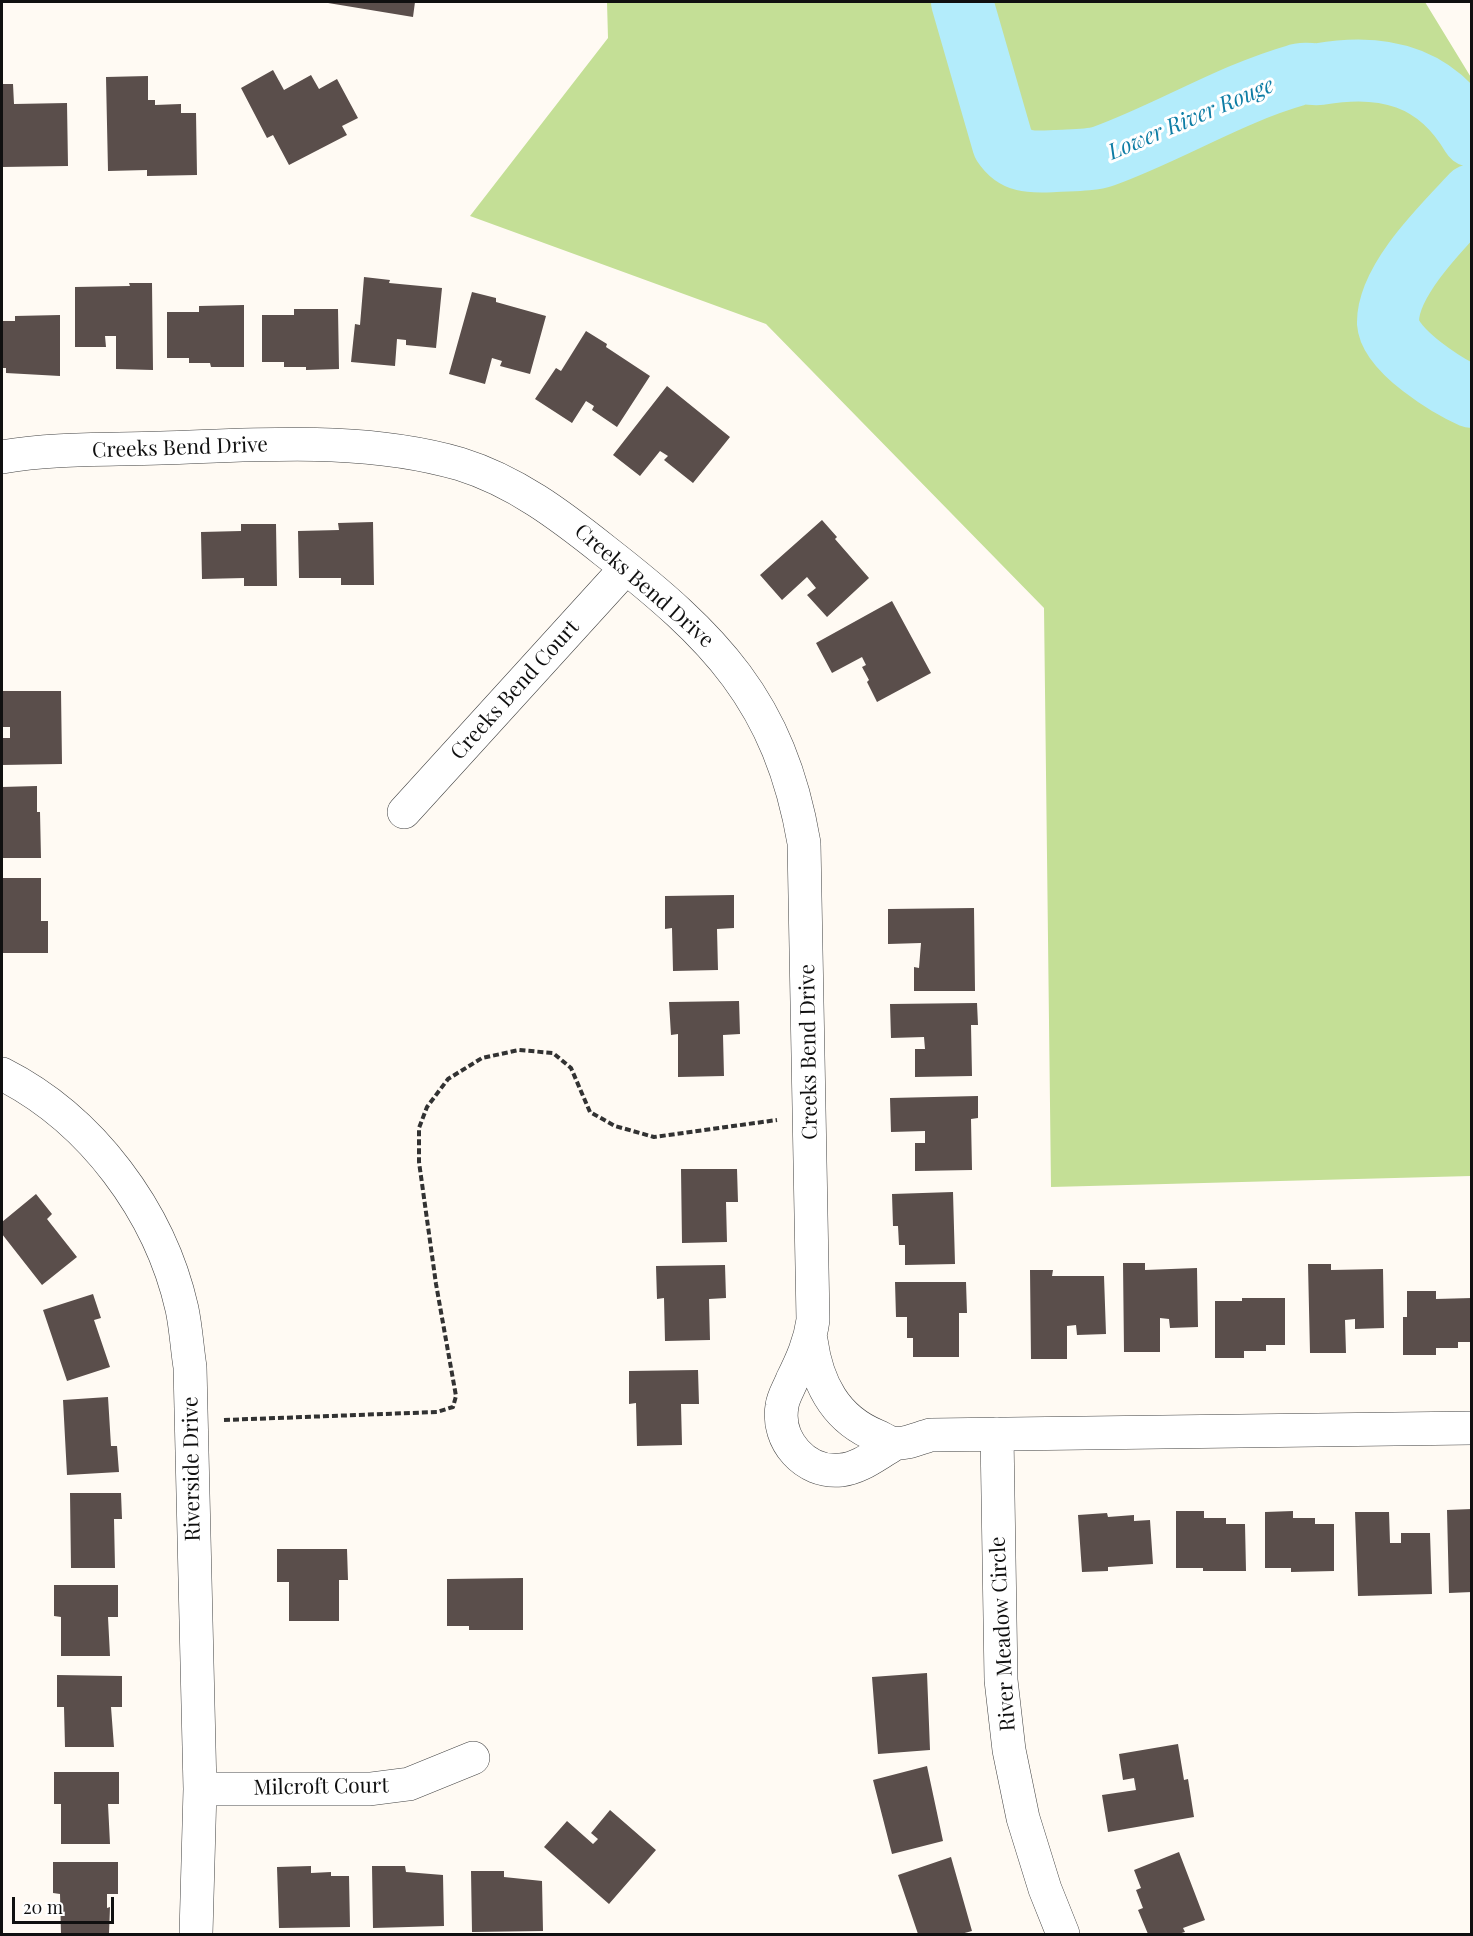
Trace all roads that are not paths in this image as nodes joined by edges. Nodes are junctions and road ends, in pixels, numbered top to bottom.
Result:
1 (2, 457) edge
2 (626, 567) junction
3 (404, 812) dead end
4 (2, 1074) edge
5 (810, 1340) junction
6 (1472, 1428) edge
7 (997, 1434) junction
8 (895, 1443) junction
9 (473, 1758) dead end
10 (200, 1789) junction
11 (196, 1935) edge
12 (1063, 1935) edge

1 - 2 street, Creeks Bend Drive
2 - 3 street, Creeks Bend Court
2 - 5 street, Creeks Bend Drive
4 - 10 street, Riverside Drive
5 - 8 street
5 - 8 street, Creeks Bend Drive
6 - 7 street
7 - 8 street
7 - 12 street, River Meadow Circle
9 - 10 street, Milcroft Court
10 - 11 street, Riverside Drive

